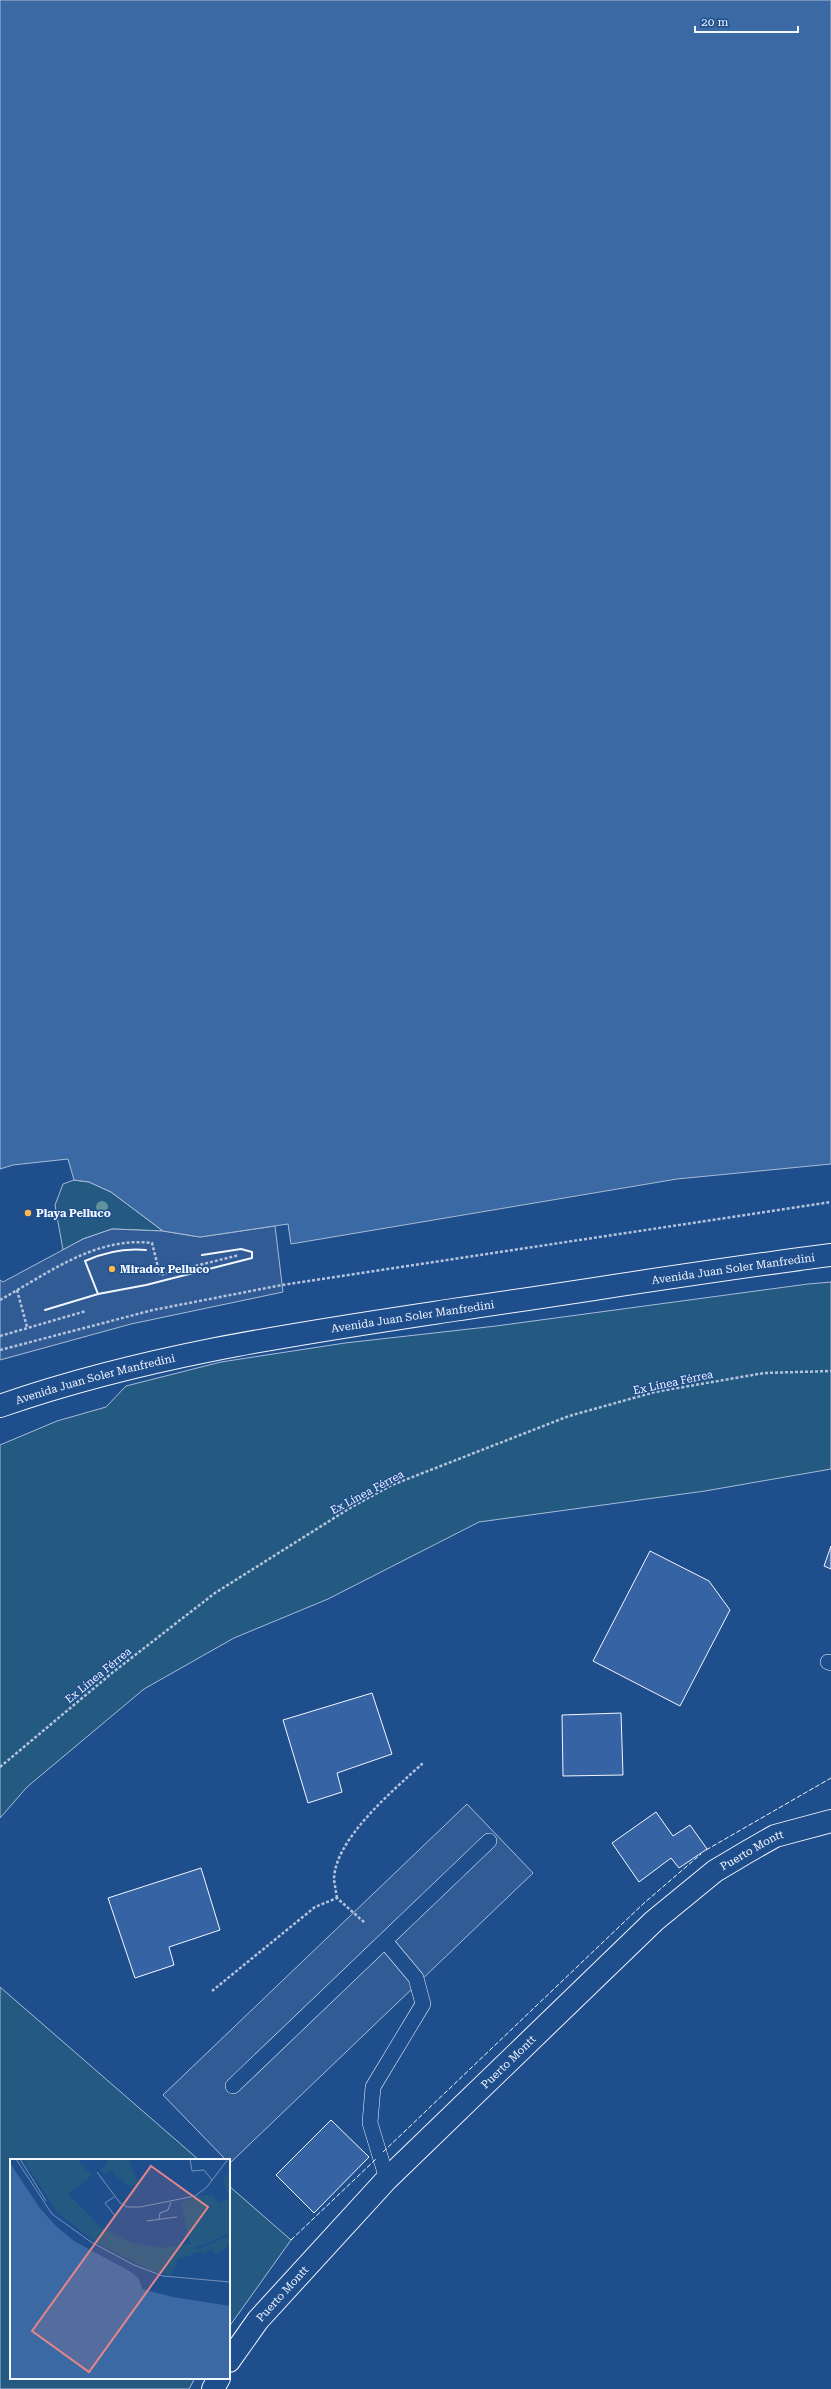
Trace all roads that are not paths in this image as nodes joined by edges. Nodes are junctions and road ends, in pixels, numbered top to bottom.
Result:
1 (831, 1255) edge
2 (0, 1406) edge
3 (831, 1821) edge
4 (489, 1841) dead end
5 (385, 1941) junction
6 (233, 2086) dead end
7 (387, 2179) junction
8 (230, 2360) edge
9 (218, 2379) edge
10 (213, 2389) edge

1 - 2 main road, Avenida Juan Soler Manfredini
3 - 7 main road, Puerto Montt
4 - 5 lane
5 - 6 lane
5 - 7 lane
7 - 8 main road, Puerto Montt
9 - 10 main road

